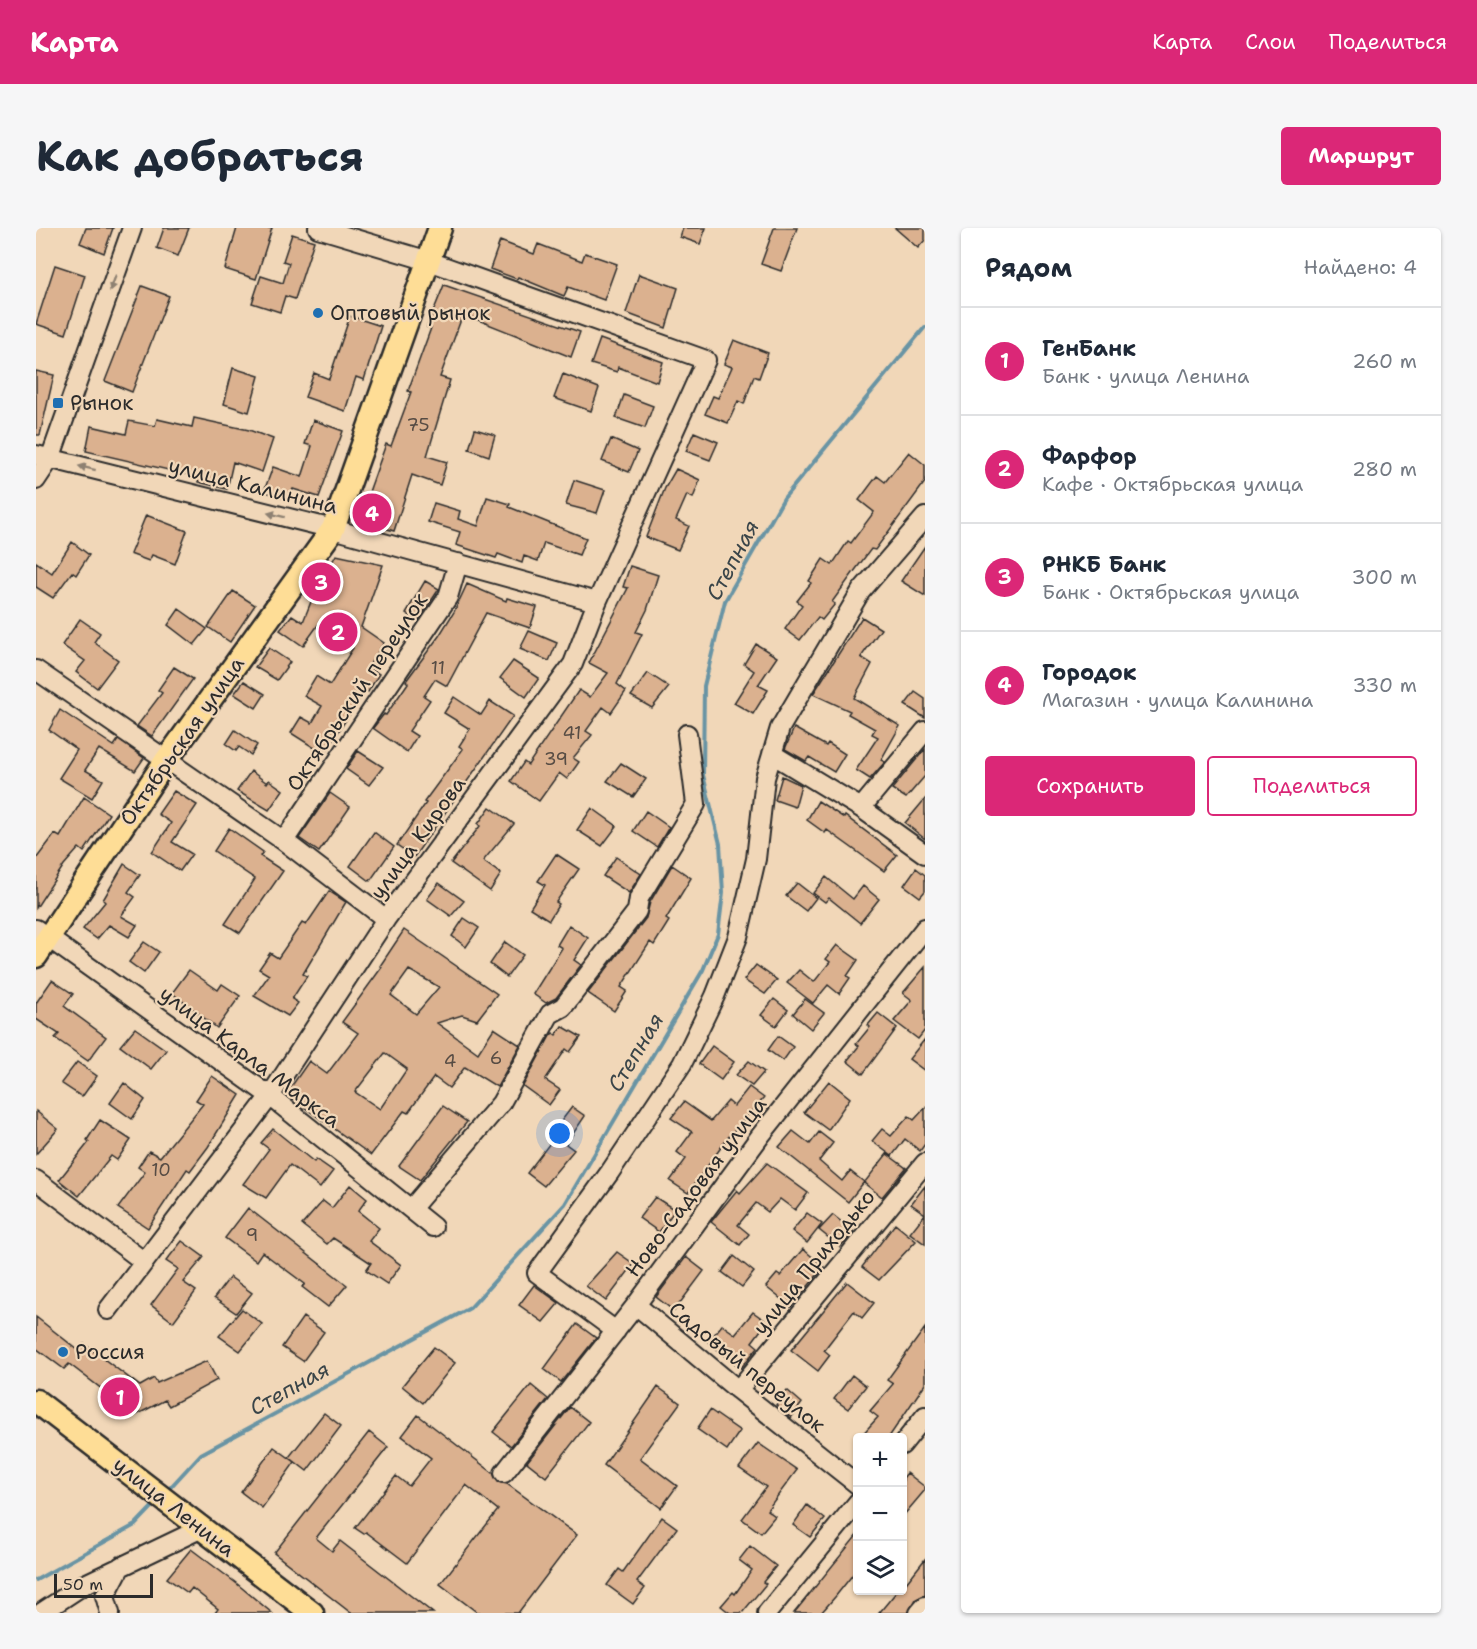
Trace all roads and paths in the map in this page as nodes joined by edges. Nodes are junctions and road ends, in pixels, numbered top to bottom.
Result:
1 (132, 228) edge
2 (318, 228) edge
3 (440, 228) edge
4 (429, 261) junction
5 (43, 457) edge
6 (36, 480) edge
7 (925, 517) edge
8 (333, 529) junction
9 (458, 563) junction
10 (597, 602) junction
11 (36, 670) edge
12 (925, 731) edge
13 (687, 734) dead end
14 (772, 754) junction
15 (165, 762) junction
16 (861, 808) junction
17 (284, 842) junction
18 (925, 854) edge
19 (386, 919) junction
20 (925, 928) edge
21 (40, 940) edge
22 (270, 1096) junction
23 (925, 1163) edge
24 (36, 1180) edge
25 (411, 1209) junction
26 (433, 1227) dead end
27 (143, 1261) junction
28 (636, 1305) junction
29 (108, 1310) dead end
30 (616, 1331) junction
31 (738, 1390) junction
32 (36, 1401) edge
33 (925, 1416) edge
34 (907, 1440) edge
35 (504, 1473) dead end
36 (853, 1481) edge
37 (853, 1508) edge
38 (197, 1524) junction
39 (121, 1566) junction
40 (925, 1606) edge
41 (41, 1613) edge
42 (110, 1613) edge
43 (312, 1613) edge
44 (767, 1613) edge
45 (920, 1613) edge

1 -> 5 street
2 - 4 street
3 - 4 main road, Октябрьская улица
4 - 8 main road, Октябрьская улица
4 - 10 street, улица Кирова
5 - 6 street
8 -> 5 street, улица Калинина
7 - 14 street
8 - 9 street, улица Калинина
8 - 15 main road, Октябрьская улица
9 - 10 street, улица Калинина
9 - 17 street, Октябрьский переулок
10 - 19 street, улица Кирова
11 - 15 street
12 - 16 street
13 - 25 street
14 - 16 street
14 - 30 street
15 - 17 street
15 - 21 main road, Октябрьская улица
16 - 18 street
17 - 19 street
19 - 22 street, улица Кирова
20 - 28 street, Ново-Садовая улица
21 - 22 street, улица Карла Маркса
22 - 25 street, улица Карла Маркса
22 - 27 street, улица Кирова
23 - 31 street, улица Приходько
24 - 27 street
25 - 26 street, улица Карла Маркса
27 - 29 street, улица Кирова
28 - 30 street, Ново-Садовая улица
28 - 31 street, Садовый переулок
30 - 35 street, Ново-Садовая улица
31 - 36 street, Садовый переулок
32 - 38 main road, улица Ленина
33 - 34 street
37 - 44 street
38 - 39 street
38 - 43 main road, улица Ленина
39 - 41 street
39 - 42 street
40 - 45 street

